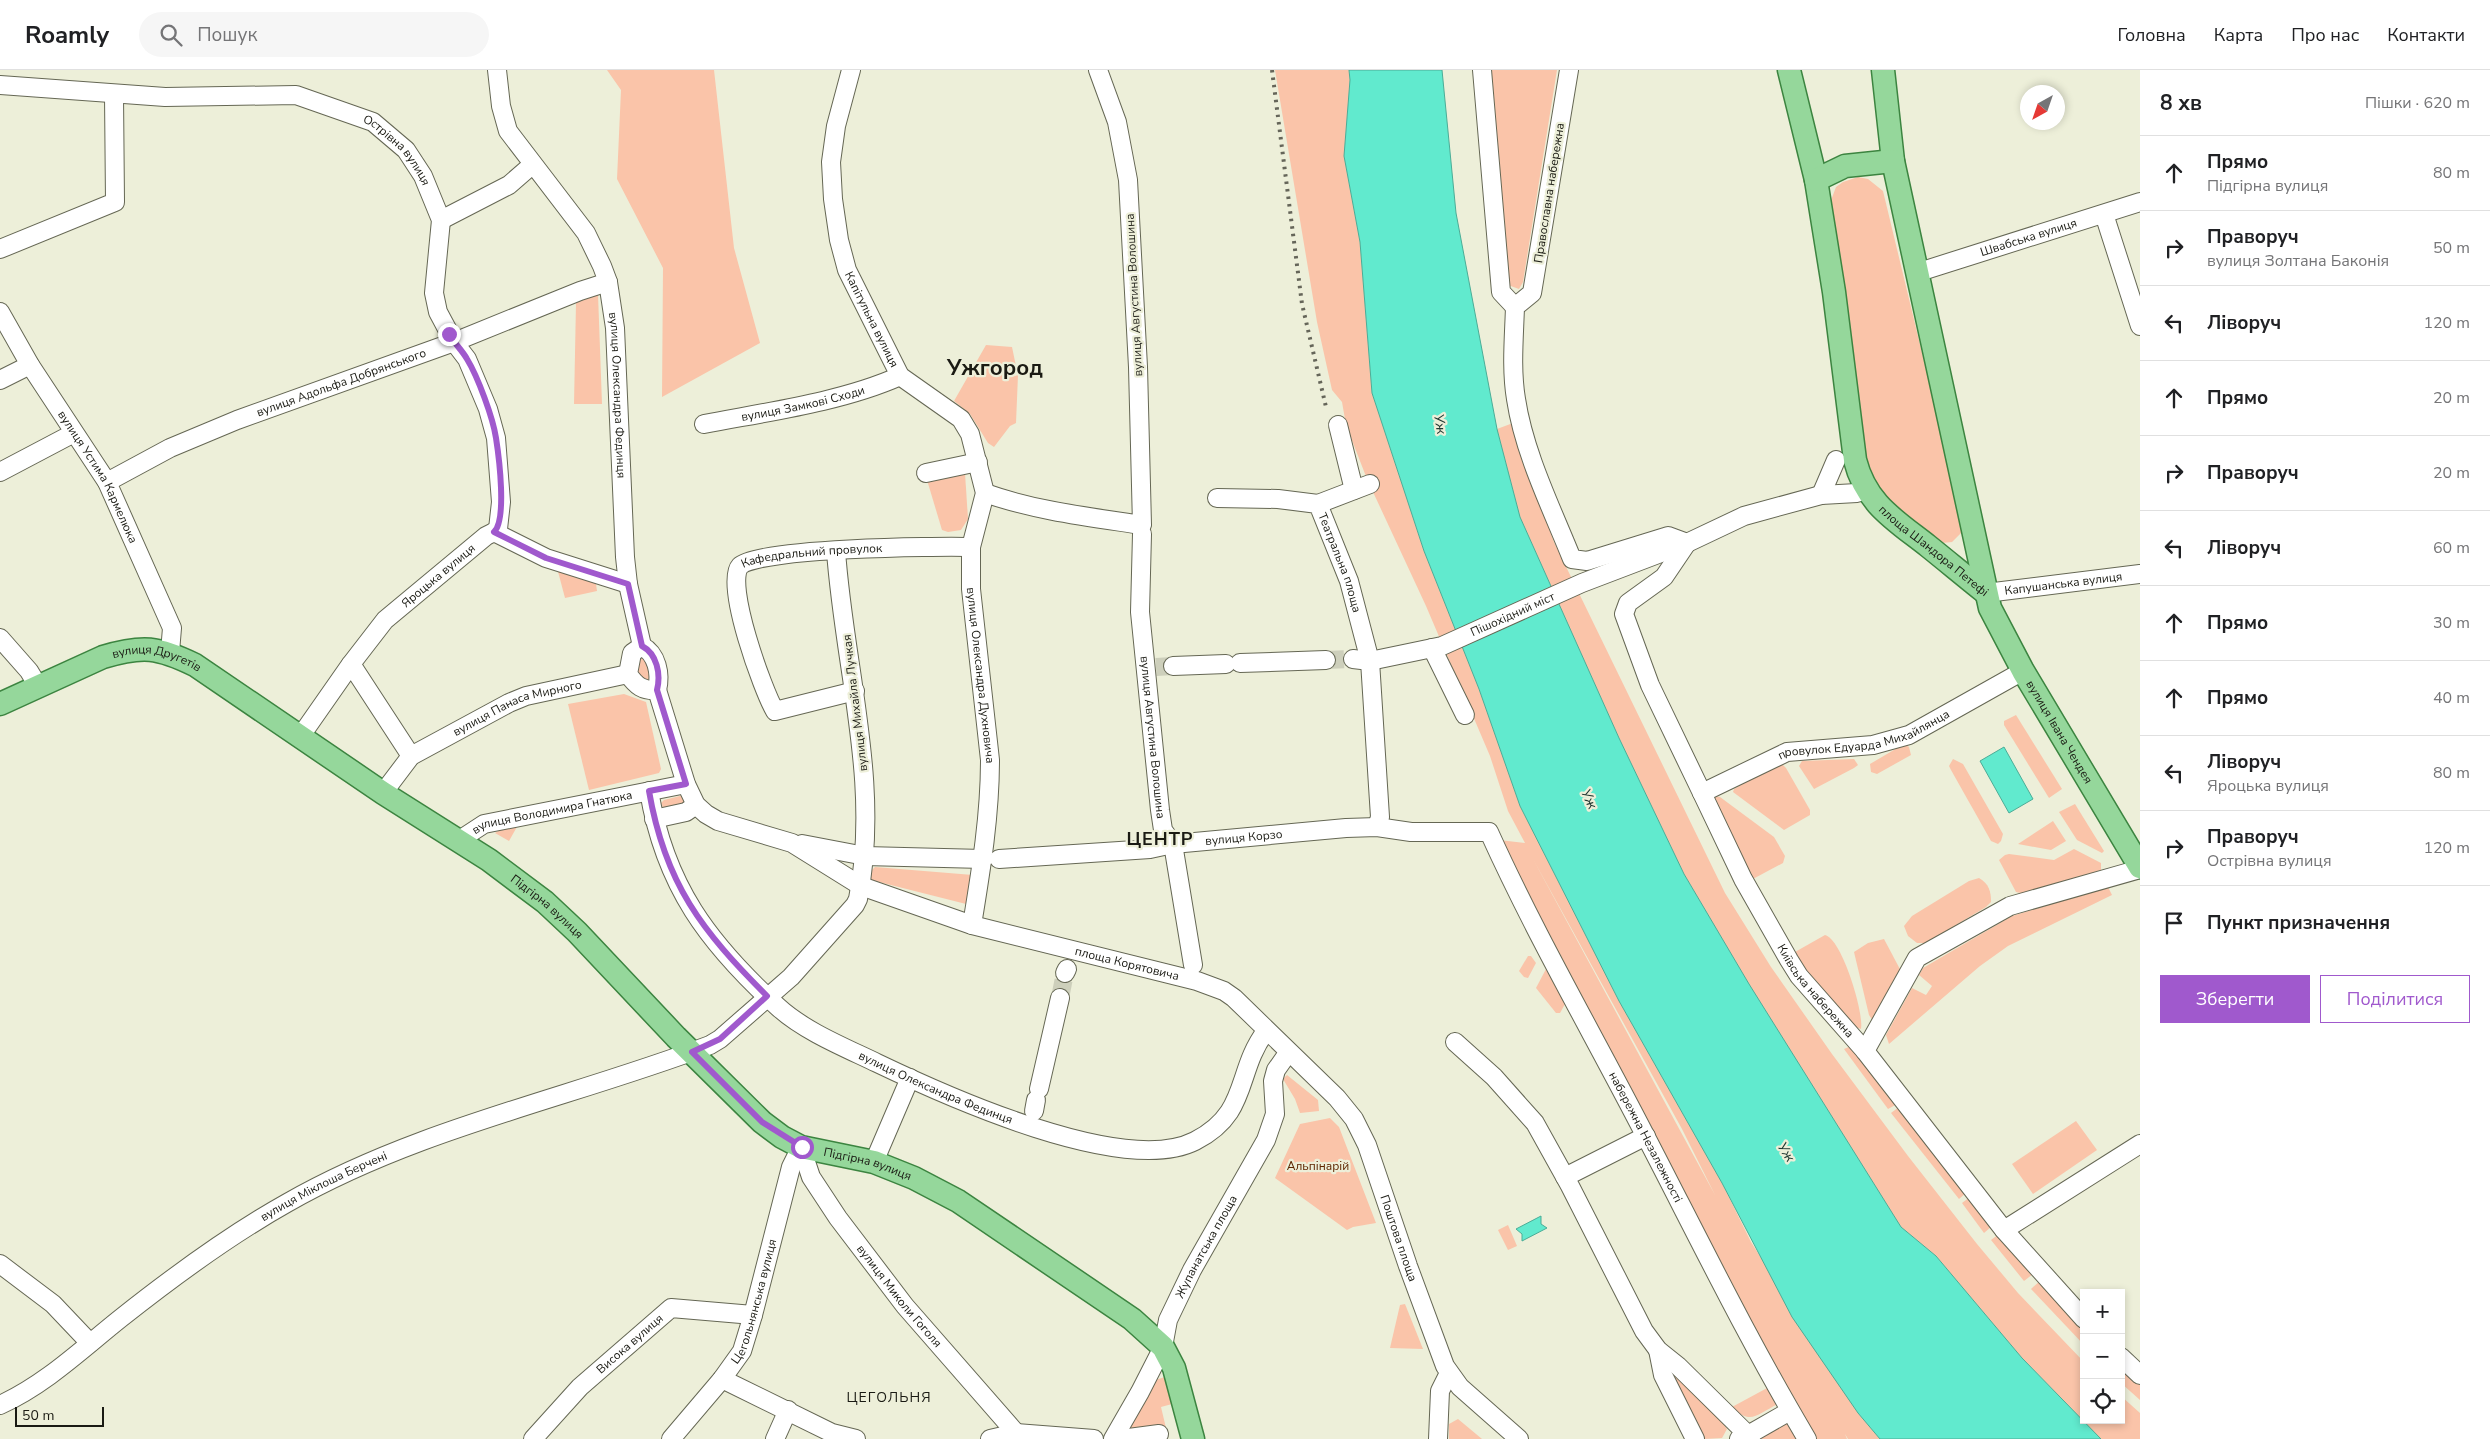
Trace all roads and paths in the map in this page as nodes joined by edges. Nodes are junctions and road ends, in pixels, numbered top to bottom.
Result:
1 (497, 70) edge
2 (851, 70) edge
3 (1098, 70) edge
4 (1482, 70) edge
5 (1569, 70) edge
6 (1790, 70) edge
7 (1883, 70) edge
8 (0, 85) edge
9 (114, 95) junction
10 (1893, 161) junction
11 (532, 165) junction
12 (1816, 180) junction
13 (2140, 202) edge
14 (2104, 214) junction
15 (441, 220) junction
16 (0, 250) edge
17 (1916, 273) junction
18 (608, 282) junction
19 (1514, 307) junction
20 (0, 312) edge
21 (2140, 326) edge
22 (454, 342) junction
23 (30, 365) junction
24 (900, 376) junction
25 (0, 380) edge
26 (704, 424) dead end
27 (1338, 425) dead end
28 (74, 433) junction
29 (1836, 460) dead end
30 (978, 462) junction
31 (0, 472) edge
32 (926, 472) dead end
33 (107, 482) junction
34 (985, 493) junction
35 (1857, 493) dead end
36 (1821, 495) junction
37 (1217, 498) dead end
38 (1318, 504) junction
39 (1142, 529) junction
40 (494, 532) junction
41 (1975, 537) junction
42 (1687, 543) junction
43 (1928, 546) junction
44 (971, 547) junction
45 (836, 551) junction
46 (2140, 574) edge
47 (628, 584) junction
48 (1986, 593) junction
49 (0, 638) edge
50 (642, 646) junction
51 (1437, 647) junction
52 (170, 652) junction
53 (1326, 660) tunnel mouth
54 (1361, 660) junction
55 (351, 664) junction
56 (1158, 667) junction
57 (2023, 671) junction
58 (628, 674) junction
59 (38, 686) junction
60 (657, 690) junction
61 (855, 691) junction
62 (0, 704) edge
63 (1465, 715) dead end
64 (300, 737) junction
65 (412, 756) junction
66 (686, 784) junction
67 (649, 791) junction
68 (383, 793) junction
69 (1702, 793) junction
70 (696, 805) junction
71 (654, 819) junction
72 (1377, 827) junction
73 (1489, 832) joint
74 (458, 841) junction
75 (792, 843) junction
76 (1172, 844) junction
77 (865, 856) junction
78 (991, 859) junction
79 (2140, 868) edge
80 (861, 886) junction
81 (972, 925) junction
82 (1193, 965) dead end
83 (767, 996) junction
84 (1060, 998) tunnel mouth
85 (1266, 1031) junction
86 (1454, 1042) dead end
87 (1865, 1051) junction
88 (692, 1052) junction
89 (1288, 1052) junction
90 (910, 1078) junction
91 (1036, 1100) dead end
92 (1646, 1136) junction
93 (2140, 1144) edge
94 (802, 1147) junction
95 (874, 1162) junction
96 (1565, 1177) junction
97 (2004, 1230) junction
98 (0, 1264) edge
99 (753, 1315) junction
100 (2080, 1315) edge
101 (90, 1343) junction
102 (1163, 1347) junction
103 (1658, 1350) junction
104 (2125, 1361) edge
105 (1449, 1373) junction
106 (2140, 1375) edge
107 (722, 1379) junction
108 (0, 1405) edge
109 (788, 1410) junction
110 (1784, 1414) junction
111 (1016, 1433) junction
112 (1159, 1434) dead end
113 (1746, 1438) edge
114 (533, 1439) edge
115 (671, 1439) edge
116 (775, 1439) edge
117 (856, 1439) edge
118 (990, 1439) edge
119 (1094, 1439) edge
120 (1112, 1439) edge
121 (1121, 1439) edge
122 (1193, 1439) edge
123 (1438, 1439) edge
124 (1519, 1439) edge
125 (1695, 1439) edge
126 (1807, 1439) edge

1 - 11 street, вулиця Олександра Фединця
2 - 24 street, Капітульна вулиця
3 - 39 street, вулиця Августина Волошина
4 - 19 street
5 - 19 street, Православна набережна
6 - 12 main road, площа Шандора Петефі
7 - 10 main road, площа Шандора Петефі
8 - 9 street, Острівна вулиця
9 - 15 street, Острівна вулиця
9 - 16 street
10 - 12 main road
10 - 17 main road, площа Шандора Петефі
11 - 15 street
11 - 18 street, вулиця Олександра Фединця
12 - 43 main road, площа Шандора Петефі
13 - 14 street, Швабська вулиця
14 - 17 street, Швабська вулиця
14 - 21 street
15 - 22 street, Острівна вулиця
17 - 41 main road, площа Шандора Петефі
18 - 22 street, вулиця Адольфа Добрянського
18 - 47 street, вулиця Олександра Фединця
19 - 42 street
20 - 23 street, вулиця Устима Кармелюка
22 - 33 street, вулиця Адольфа Добрянського
22 - 40 street, Острівна вулиця
23 - 25 street
23 - 28 street, вулиця Устима Кармелюка
24 - 26 street, вулиця Замкові Сходи
24 - 30 street, Капітульна вулиця
27 - 38 street
28 - 31 street
28 - 33 street, вулиця Устима Кармелюка
29 - 36 street
30 - 32 street
30 - 34 street, Капітульна вулиця
33 - 52 street, вулиця Устима Кармелюка
34 - 39 street
34 - 44 street, вулиця Олександра Духновича
35 - 36 street
36 - 42 street
37 - 38 street, Театральна площа
38 - 54 street, Театральна площа
39 - 56 street, вулиця Августина Волошина
40 - 47 street
40 - 55 street, Яроцька вулиця
41 - 43 main road
41 - 48 main road, площа Шандора Петефі
42 - 51 street, Пішохідний міст
42 - 69 street, Київська набережна
43 - 48 main road, площа Шандора Петефі
44 - 45 street, Кафедральний провулок
44 - 78 street, вулиця Олександра Духновича
45 - 61 street, вулиця Михайла Лучкая
45 - 61 street, Кафедральний провулок
46 - 48 street, Капушанська вулиця
47 - 50 street, вулиця Олександра Фединця
48 - 57 main road, вулиця Івана Чендея
49 - 59 street
50 - 58 street
50 - 60 street
51 - 54 street
51 - 63 street
52 - 59 main road, вулиця Другетів
52 - 64 main road, вулиця Другетів
53 - 56 street
54 - 72 street, Театральна площа
55 - 64 street, Яроцька вулиця
55 - 65 street
56 - 76 street, вулиця Августина Волошина
57 - 69 street, провулок Едуарда Михайлянца
57 - 79 main road, вулиця Івана Чендея
58 - 60 street
58 - 65 street, вулиця Панаса Мирного
59 - 62 main road, вулиця Другетів
60 - 66 street
61 - 77 street, вулиця Михайла Лучкая
64 - 68 main road, вулиця Другетів
65 - 68 street
66 - 67 street, вулиця Володимира Гнатюка
66 - 70 street
67 - 71 street, вулиця Олександра Фединця
67 - 74 street, вулиця Володимира Гнатюка
68 - 74 main road, Підгірна вулиця
69 - 87 street, Київська набережна
70 - 71 street
70 - 75 street, площа Корятовича
71 - 83 street, вулиця Олександра Фединця
72 - 73 street, вулиця Корзо
72 - 76 street, вулиця Корзо
73 - 92 street, набережна Незалежності
74 - 88 main road, Підгірна вулиця
75 - 77 street, площа Корятовича
75 - 80 street, площа Корятовича
76 - 78 street, вулиця Корзо
76 - 82 street, вулиця Августина Волошина
77 - 78 street, площа Корятовича
77 - 80 street
78 - 81 street
79 - 87 street
80 - 81 street, площа Корятовича
80 - 83 street, вулиця Міклоша Берчені
81 - 85 street, площа Корятовича
83 - 88 street, вулиця Міклоша Берчені
83 - 90 street, вулиця Олександра Фединця
84 - 91 street
85 - 89 street
85 - 90 street, вулиця Олександра Фединця
86 - 96 street
87 - 97 street, Київська набережна
88 - 94 main road, Підгірна вулиця
88 - 101 street, вулиця Міклоша Берчені
89 - 102 street, Жупанатська площа
89 - 105 street, Поштова площа
90 - 95 street
92 - 96 street
92 - 110 street, набережна Незалежності
93 - 97 street
94 - 95 main road, Підгірна вулиця
94 - 99 street, Цегольнянська вулиця
94 - 111 street, вулиця Миколи Гоголя
95 - 102 main road, Підгірна вулиця
96 - 103 street
97 - 100 street, Київська набережна
98 - 101 street
99 - 107 street, Цегольнянська вулиця
99 - 114 street, Висока вулиця
101 - 108 street, вулиця Міклоша Берчені
102 - 120 street, Жупанатська площа
102 - 122 main road
103 - 113 street
103 - 125 street
104 - 106 street
105 - 123 street
105 - 124 street
107 - 109 street
107 - 115 street, Цегольнянська вулиця
109 - 116 street
109 - 117 street
110 - 113 street
110 - 126 street, набережна Незалежності
111 - 118 street
111 - 119 street
112 - 121 street

